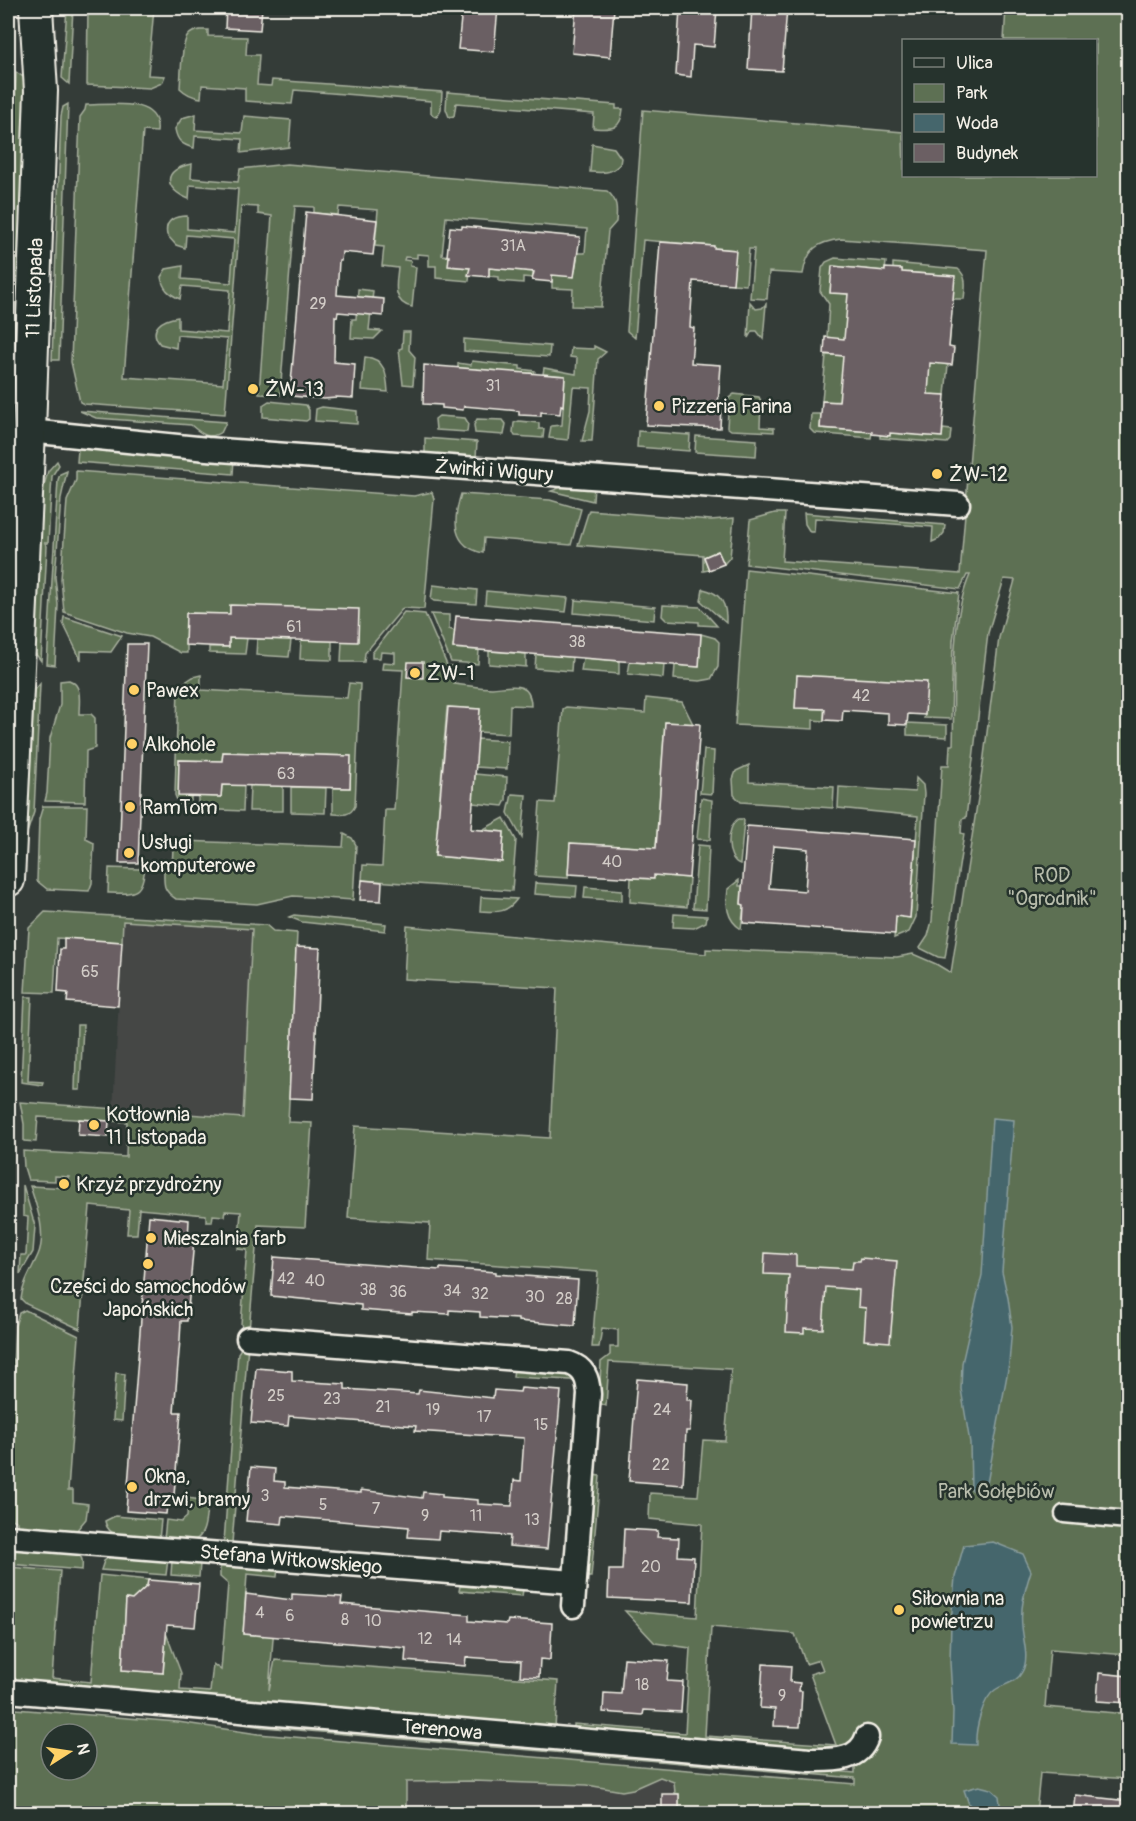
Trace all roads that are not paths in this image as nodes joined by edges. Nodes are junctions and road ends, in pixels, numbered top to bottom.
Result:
1 (36, 8) edge
2 (55, 8) edge
3 (41, 91) junction
4 (29, 431) junction
5 (958, 504) dead end
6 (8, 880) edge
7 (248, 1338) dead end
8 (1064, 1514) dead end
9 (1128, 1520) edge
10 (8, 1537) edge
11 (574, 1582) junction
12 (573, 1606) dead end
13 (8, 1691) edge
14 (867, 1737) dead end

1 - 3 main road, 11 Listopada
2 - 3 main road, 11 Listopada
3 - 4 main road, 11 Listopada
4 - 5 street, Żwirki i Wigury
4 - 6 main road, 11 Listopada
7 - 11 street
8 - 9 street
10 - 11 street, Stefana Witkowskiego
11 - 12 street
13 - 14 street, Terenowa

